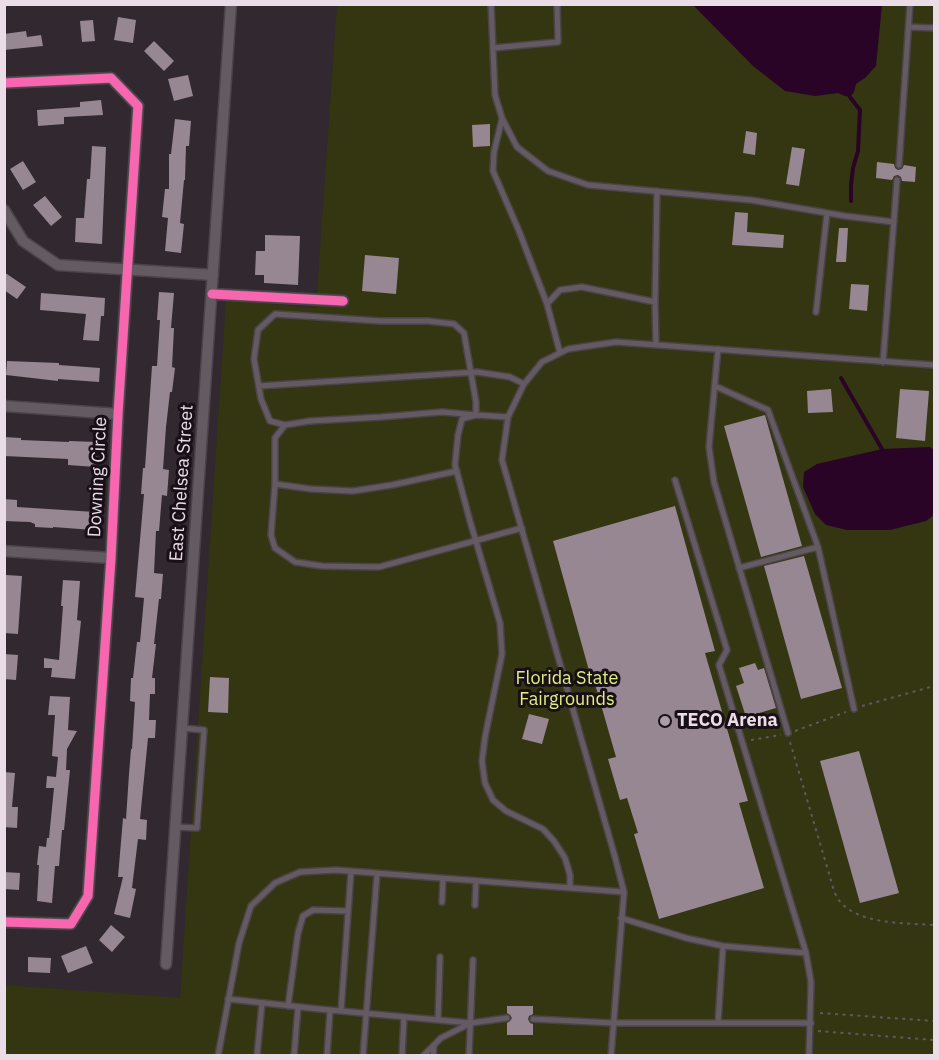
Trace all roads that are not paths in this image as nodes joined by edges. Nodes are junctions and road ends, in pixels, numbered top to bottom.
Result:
1 (231, 4) edge
2 (490, 4) edge
3 (557, 4) edge
4 (910, 4) edge
5 (909, 27) junction
6 (934, 28) edge
7 (493, 48) junction
8 (4, 83) edge
9 (502, 118) junction
10 (899, 165) dead end
11 (897, 180) dead end
12 (657, 191) junction
13 (4, 210) edge
14 (827, 213) junction
15 (894, 222) junction
16 (127, 269) junction
17 (213, 275) junction
18 (212, 294) junction
19 (343, 301) dead end
20 (655, 302) junction
21 (547, 304) junction
22 (816, 312) dead end
23 (656, 345) junction
24 (718, 349) junction
25 (560, 353) junction
26 (883, 362) junction
27 (934, 365) edge
28 (471, 373) junction
29 (524, 384) junction
30 (259, 386) junction
31 (715, 386) junction
32 (4, 406) edge
33 (118, 414) junction
34 (476, 415) junction
35 (508, 417) junction
36 (285, 425) junction
37 (457, 471) junction
38 (675, 480) dead end
39 (275, 484) junction
40 (522, 528) junction
41 (476, 541) junction
42 (818, 547) junction
43 (4, 551) edge
44 (111, 558) junction
45 (739, 568) junction
46 (854, 709) road end
47 (182, 728) junction
48 (788, 733) road end
49 (175, 827) junction
50 (351, 872) junction
51 (377, 874) junction
52 (442, 879) junction
53 (476, 881) junction
54 (570, 888) junction
55 (624, 892) junction
56 (442, 902) dead end
57 (475, 905) dead end
58 (348, 910) junction
59 (621, 918) junction
60 (4, 922) edge
61 (723, 946) junction
62 (806, 952) junction
63 (440, 957) dead end
64 (473, 960) dead end
65 (166, 964) dead end
66 (228, 999) junction
67 (262, 1003) junction
68 (288, 1006) junction
69 (298, 1007) junction
70 (330, 1010) junction
71 (341, 1011) junction
72 (366, 1013) junction
73 (404, 1017) junction
74 (507, 1018) dead end
75 (533, 1019) dead end
76 (438, 1020) junction
77 (471, 1023) junction
78 (613, 1023) junction
79 (718, 1023) junction
80 (811, 1023) junction
81 (434, 1045) junction
82 (218, 1056) edge
83 (257, 1056) edge
84 (294, 1056) edge
85 (327, 1056) edge
86 (363, 1056) edge
87 (402, 1056) edge
88 (423, 1056) edge
89 (433, 1056) edge
90 (469, 1056) edge
91 (611, 1056) edge
92 (809, 1056) edge

1 - 17 street, East Chelsea Street
2 - 7 lane
3 - 7 lane
4 - 5 lane
5 - 6 lane
5 - 10 lane
7 - 9 lane
8 - 16 street, Downing Circle
9 - 12 lane
9 - 21 lane
11 - 15 lane
12 - 14 lane
12 - 20 lane
13 - 16 street
14 - 15 lane
14 - 22 lane
15 - 26 lane
16 - 17 street
16 - 33 street, Downing Circle
17 - 18 street, East Chelsea Street
18 - 19 street
18 - 47 street, East Chelsea Street
20 - 21 lane
20 - 23 lane
21 - 25 lane
23 - 24 lane
23 - 25 lane
24 - 26 lane
24 - 31 lane
25 - 29 lane
26 - 27 lane
28 - 29 lane
28 - 30 lane
28 - 30 lane
28 - 34 lane
29 - 35 lane
30 - 36 lane
31 - 42 lane
31 - 45 lane
32 - 33 street
33 - 44 street, Downing Circle
34 - 35 lane
34 - 36 lane
34 - 37 lane
35 - 40 lane
36 - 39 lane
37 - 39 lane
37 - 41 lane
38 - 62 lane
39 - 41 lane
40 - 41 lane
40 - 55 lane
41 - 54 lane
42 - 45 lane
42 - 46 lane
43 - 44 street
44 - 60 street, Downing Circle
45 - 48 lane
47 - 49 street, East Chelsea Street
47 - 49 lane
49 - 65 street, East Chelsea Street
50 - 51 lane
50 - 58 lane
50 - 66 lane
51 - 52 lane
51 - 72 lane
52 - 53 lane
52 - 56 lane
53 - 54 lane
53 - 57 lane
54 - 55 lane
55 - 59 lane
58 - 68 lane
58 - 71 lane
59 - 61 lane
59 - 78 lane
61 - 62 lane
61 - 79 lane
62 - 80 lane
63 - 76 lane
64 - 77 lane
66 - 67 lane
66 - 82 lane
67 - 68 lane
67 - 83 lane
68 - 69 lane
69 - 70 lane
69 - 84 lane
70 - 71 lane
70 - 85 lane
71 - 72 lane
72 - 73 lane
72 - 86 lane
73 - 76 lane
73 - 87 lane
74 - 77 lane
75 - 78 lane
76 - 77 lane
77 - 81 lane
77 - 90 lane
78 - 79 lane
78 - 91 lane
79 - 80 lane
80 - 92 lane
81 - 88 lane
81 - 89 lane

